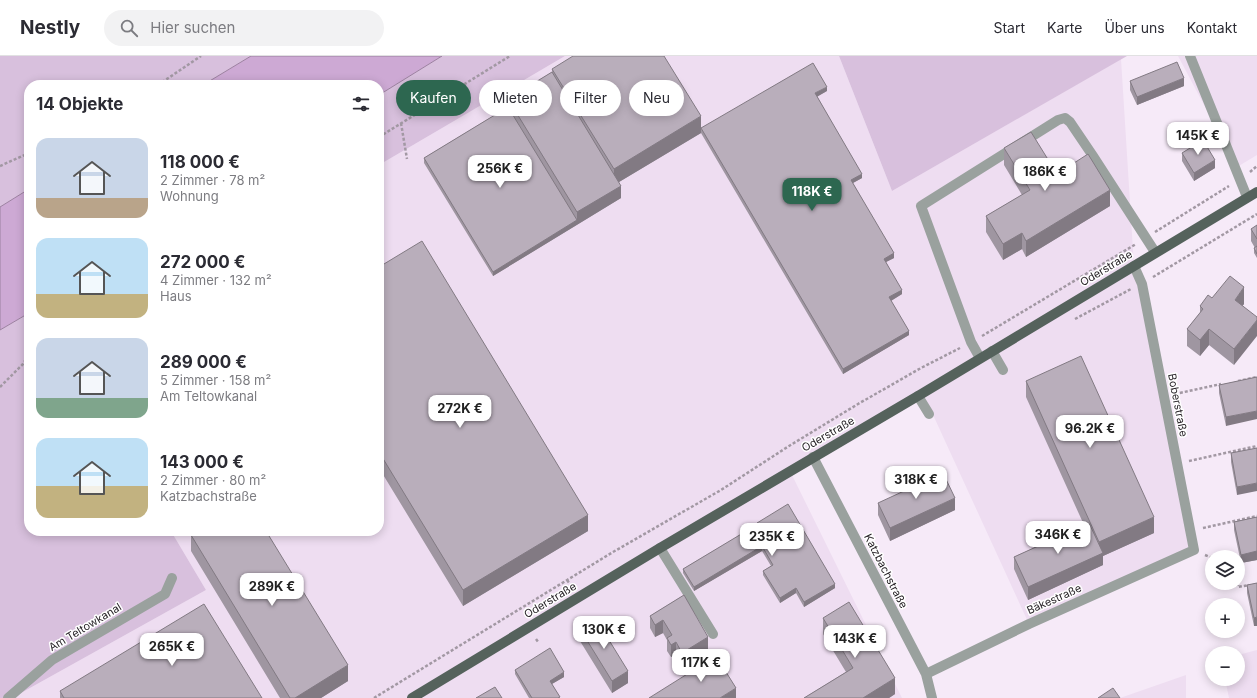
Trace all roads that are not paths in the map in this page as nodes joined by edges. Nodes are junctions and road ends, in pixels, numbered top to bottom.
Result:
1 (1190, 56) edge
2 (1257, 192) edge
3 (1247, 198) junction
4 (1155, 252) junction
5 (1134, 266) junction
6 (992, 351) junction
7 (980, 358) junction
8 (1003, 370) dead end
9 (918, 396) junction
10 (929, 414) dead end
11 (813, 457) junction
12 (660, 548) junction
13 (1194, 550) joint
14 (172, 578) dead end
15 (713, 634) dead end
16 (926, 674) junction
17 (8, 698) edge
18 (412, 698) edge
19 (932, 698) edge

1 - 3 street
2 - 3 main road, Oderstraße
3 - 4 main road, Oderstraße
4 - 5 main road, Oderstraße
4 - 7 street
5 - 6 main road, Oderstraße
5 - 13 street, Boberstraße
6 - 7 main road, Oderstraße
6 - 8 street
7 - 9 main road, Oderstraße
9 - 10 street
9 - 11 main road, Oderstraße
11 - 12 main road, Oderstraße
11 - 16 street, Katzbachstraße
12 - 15 street
12 - 18 main road, Oderstraße
13 - 16 street, Bäkestraße
14 - 17 street, Am Teltowkanal
16 - 19 street, Katzbachstraße

